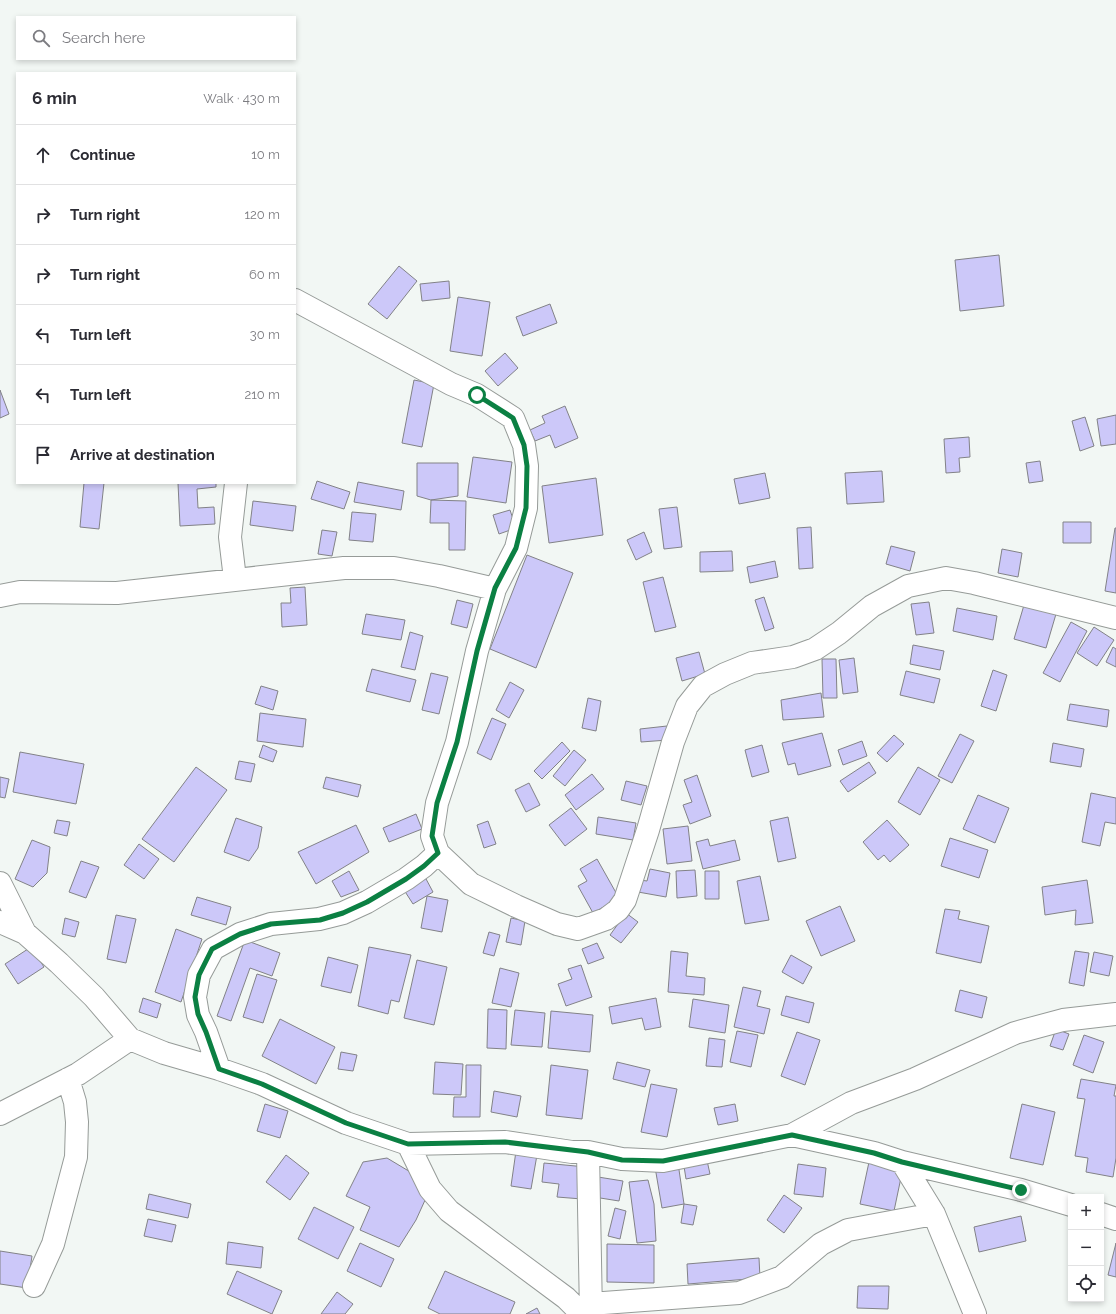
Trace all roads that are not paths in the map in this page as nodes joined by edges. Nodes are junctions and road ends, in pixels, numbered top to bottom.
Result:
1 (296, 301) edge
2 (236, 484) edge
3 (235, 579) junction
4 (495, 588) junction
5 (0, 596) edge
6 (1116, 618) edge
7 (438, 853) junction
8 (0, 883) edge
9 (0, 922) edge
10 (25, 933) junction
11 (1116, 1014) edge
12 (130, 1039) junction
13 (219, 1069) junction
14 (68, 1079) junction
15 (0, 1114) edge
16 (792, 1135) junction
17 (408, 1144) junction
18 (588, 1152) junction
19 (902, 1162) junction
20 (1068, 1204) edge
21 (934, 1214) junction
22 (1104, 1215) edge
23 (1116, 1219) edge
24 (34, 1286) dead end
25 (588, 1311) edge
26 (975, 1314) edge

1 - 4 street
2 - 3 street
3 - 4 street
3 - 5 street
4 - 7 street
6 - 7 street
7 - 13 street
8 - 10 street
9 - 10 street
10 - 12 street
11 - 16 street
12 - 13 street
12 - 14 street
13 - 17 street
14 - 15 street
14 - 24 street
16 - 18 street
16 - 19 street
17 - 18 street
17 - 25 street
18 - 25 street
19 - 20 street
19 - 21 street
21 - 25 street
21 - 26 street
22 - 23 street

